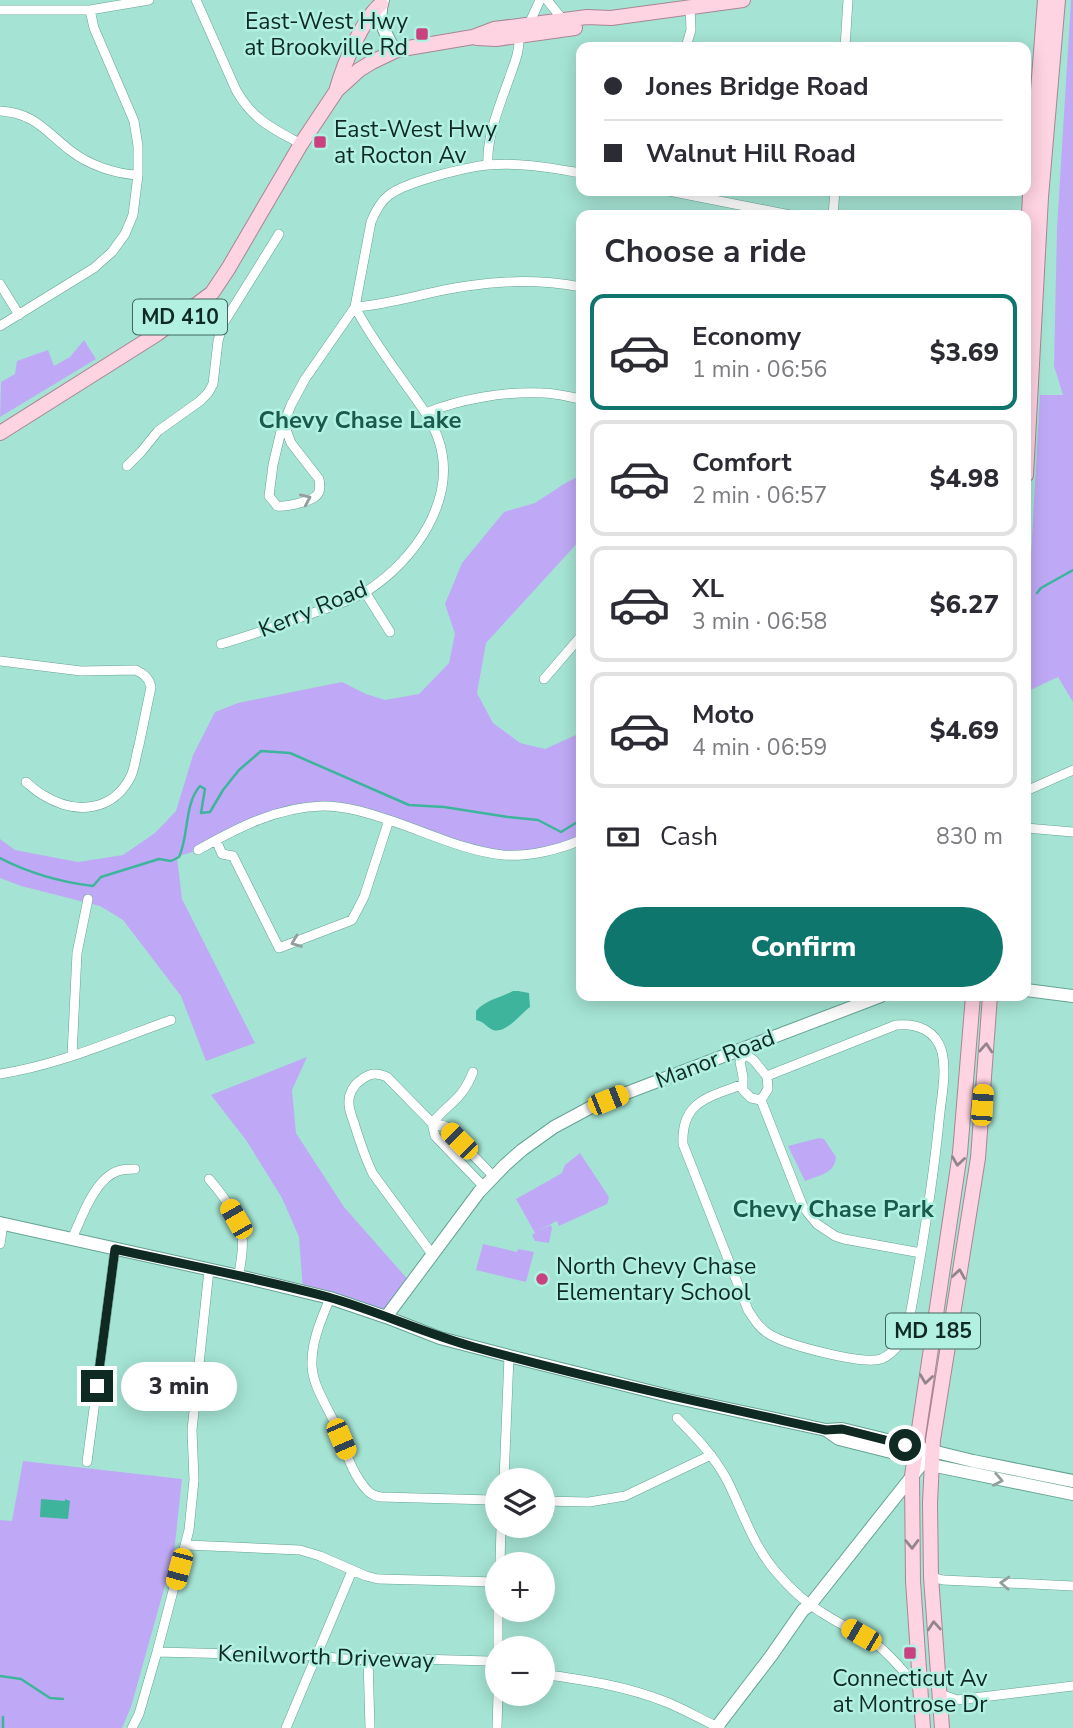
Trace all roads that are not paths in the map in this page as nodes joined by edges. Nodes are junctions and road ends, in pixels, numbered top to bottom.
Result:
1 (149, 0) edge
2 (196, 0) edge
3 (540, 0) edge
4 (547, 0) edge
5 (744, 0) edge
6 (848, 0) edge
7 (1045, 0) edge
8 (1058, 0) edge
9 (382, 2) edge
10 (690, 7) junction
11 (0, 10) edge
12 (90, 10) junction
13 (611, 18) junction
14 (563, 20) junction
15 (529, 24) junction
16 (519, 36) junction
17 (472, 37) junction
18 (687, 42) edge
19 (845, 42) edge
20 (395, 51) junction
21 (1041, 77) junction
22 (337, 90) junction
23 (0, 111) edge
24 (301, 144) junction
25 (488, 165) junction
26 (576, 172) edge
27 (138, 175) junction
28 (1031, 183) edge
29 (695, 196) edge
30 (765, 210) edge
31 (279, 234) dead end
32 (0, 284) edge
33 (576, 286) edge
34 (203, 300) junction
35 (355, 307) junction
36 (19, 315) junction
37 (223, 324) junction
38 (0, 326) edge
39 (576, 398) edge
40 (426, 413) junction
41 (284, 424) junction
42 (0, 433) edge
43 (127, 466) dead end
44 (365, 592) junction
45 (390, 632) dead end
46 (576, 642) edge
47 (221, 644) dead end
48 (0, 661) edge
49 (544, 679) dead end
50 (1073, 770) edge
51 (26, 782) dead end
52 (1031, 789) edge
53 (389, 820) junction
54 (1031, 828) edge
55 (1073, 832) edge
56 (216, 840) junction
57 (576, 842) edge
58 (198, 850) dead end
59 (88, 899) dead end
60 (1031, 991) edge
61 (1073, 996) edge
62 (869, 1001) edge
63 (973, 1001) edge
64 (990, 1001) edge
65 (171, 1020) dead end
66 (743, 1052) junction
67 (72, 1055) junction
68 (473, 1072) dead end
69 (0, 1074) edge
70 (767, 1076) junction
71 (741, 1085) junction
72 (761, 1100) junction
73 (432, 1123) junction
74 (135, 1169) dead end
75 (494, 1177) junction
76 (209, 1180) dead end
77 (484, 1187) junction
78 (2, 1223) edge
79 (72, 1239) junction
80 (0, 1244) edge
81 (115, 1249) junction
82 (921, 1253) junction
83 (432, 1254) junction
84 (209, 1270) junction
85 (239, 1276) junction
86 (330, 1298) junction
87 (386, 1317) junction
88 (509, 1356) junction
89 (677, 1418) dead end
90 (711, 1455) junction
91 (923, 1457) junction
92 (87, 1462) dead end
93 (504, 1468) edge
94 (912, 1476) junction
95 (1073, 1481) edge
96 (1073, 1494) edge
97 (485, 1500) edge
98 (555, 1501) edge
99 (186, 1545) junction
100 (352, 1570) junction
101 (931, 1577) junction
102 (485, 1582) edge
103 (1073, 1586) edge
104 (810, 1605) junction
105 (157, 1652) junction
106 (317, 1656) junction
107 (368, 1658) junction
108 (485, 1661) edge
109 (555, 1676) edge
110 (1073, 1686) edge
111 (920, 1690) junction
112 (940, 1694) junction
113 (498, 1706) edge
114 (132, 1728) edge
115 (286, 1728) edge
116 (370, 1728) edge
117 (497, 1728) edge
118 (718, 1728) edge
119 (923, 1728) edge
120 (942, 1728) edge

1 - 12 street
2 - 24 street
3 - 15 street
4 - 14 street
5 - 10 main road, MD 410
6 - 19 street
7 - 21 main road
8 - 21 main road
9 - 20 main road
9 - 22 main road
10 - 13 main road, MD 410
10 - 18 street
11 - 12 street
12 - 27 street
13 - 14 main road, MD 410
13 - 16 main road, MD 410
14 - 15 main road, MD 410
15 - 17 main road, MD 410
16 - 17 main road, MD 410
16 - 25 street
17 - 20 main road, MD 410
20 - 22 main road, MD 410
21 - 28 main road
22 - 24 main road, MD 410
23 - 27 street
24 - 34 main road, MD 410
25 - 26 street
25 - 35 street
27 - 36 street
29 - 30 street
31 - 37 street
32 - 36 street
33 - 35 street
34 - 37 street
34 - 42 main road, MD 410
35 - 40 street, Kerry Road
35 - 41 street
36 - 38 street
37 - 43 street
39 - 40 street
40 - 44 street, Kerry Road
41 -> 41 street
44 - 45 street
44 - 47 street, Kerry Road
46 - 49 street
48 - 51 street
50 - 52 street
53 - 56 street
53 -> 56 street
53 - 57 street
54 - 55 street
56 - 58 street
59 - 67 street
60 - 61 main road
62 - 66 main road, Manor Road
63 -> 91 main road, MD 185
91 -> 64 main road, MD 185
65 - 67 street
66 - 70 street
66 - 71 street
66 - 75 main road, Manor Road
67 - 69 street
68 - 73 street
70 - 72 street
70 - 82 street
71 - 72 street
71 - 82 street
72 - 82 street
73 - 75 street
73 - 77 street
73 - 83 street
74 - 79 street
75 - 77 main road, Manor Road
76 - 85 street
77 - 83 main road, Manor Road
78 - 79 main road
78 - 80 street
79 - 81 main road
81 - 84 main road
81 - 92 street
83 - 87 main road, Manor Road
84 - 85 main road
84 - 99 street
85 - 86 main road
86 - 87 main road
86 - 97 street
87 - 88 main road
88 - 91 main road
88 - 93 street
89 - 90 street
90 - 98 street
90 - 104 street
91 - 94 main road, MD 185
91 - 95 main road
91 -> 96 main road
91 - 101 main road, MD 185
94 - 104 main road
94 -> 111 main road, MD 185
99 - 100 street
99 - 105 street
100 - 102 street
100 - 106 street
103 -> 101 street
112 -> 101 main road, MD 185
104 - 111 street
104 - 118 main road
105 - 106 street, Kenilworth Driveway
105 - 114 street
106 - 107 street, Kenilworth Driveway
106 - 115 street
107 - 108 street, Kenilworth Driveway
107 - 116 street
109 - 118 street
110 - 112 street
111 - 119 main road, MD 185
112 - 120 main road, MD 185
113 - 117 street

